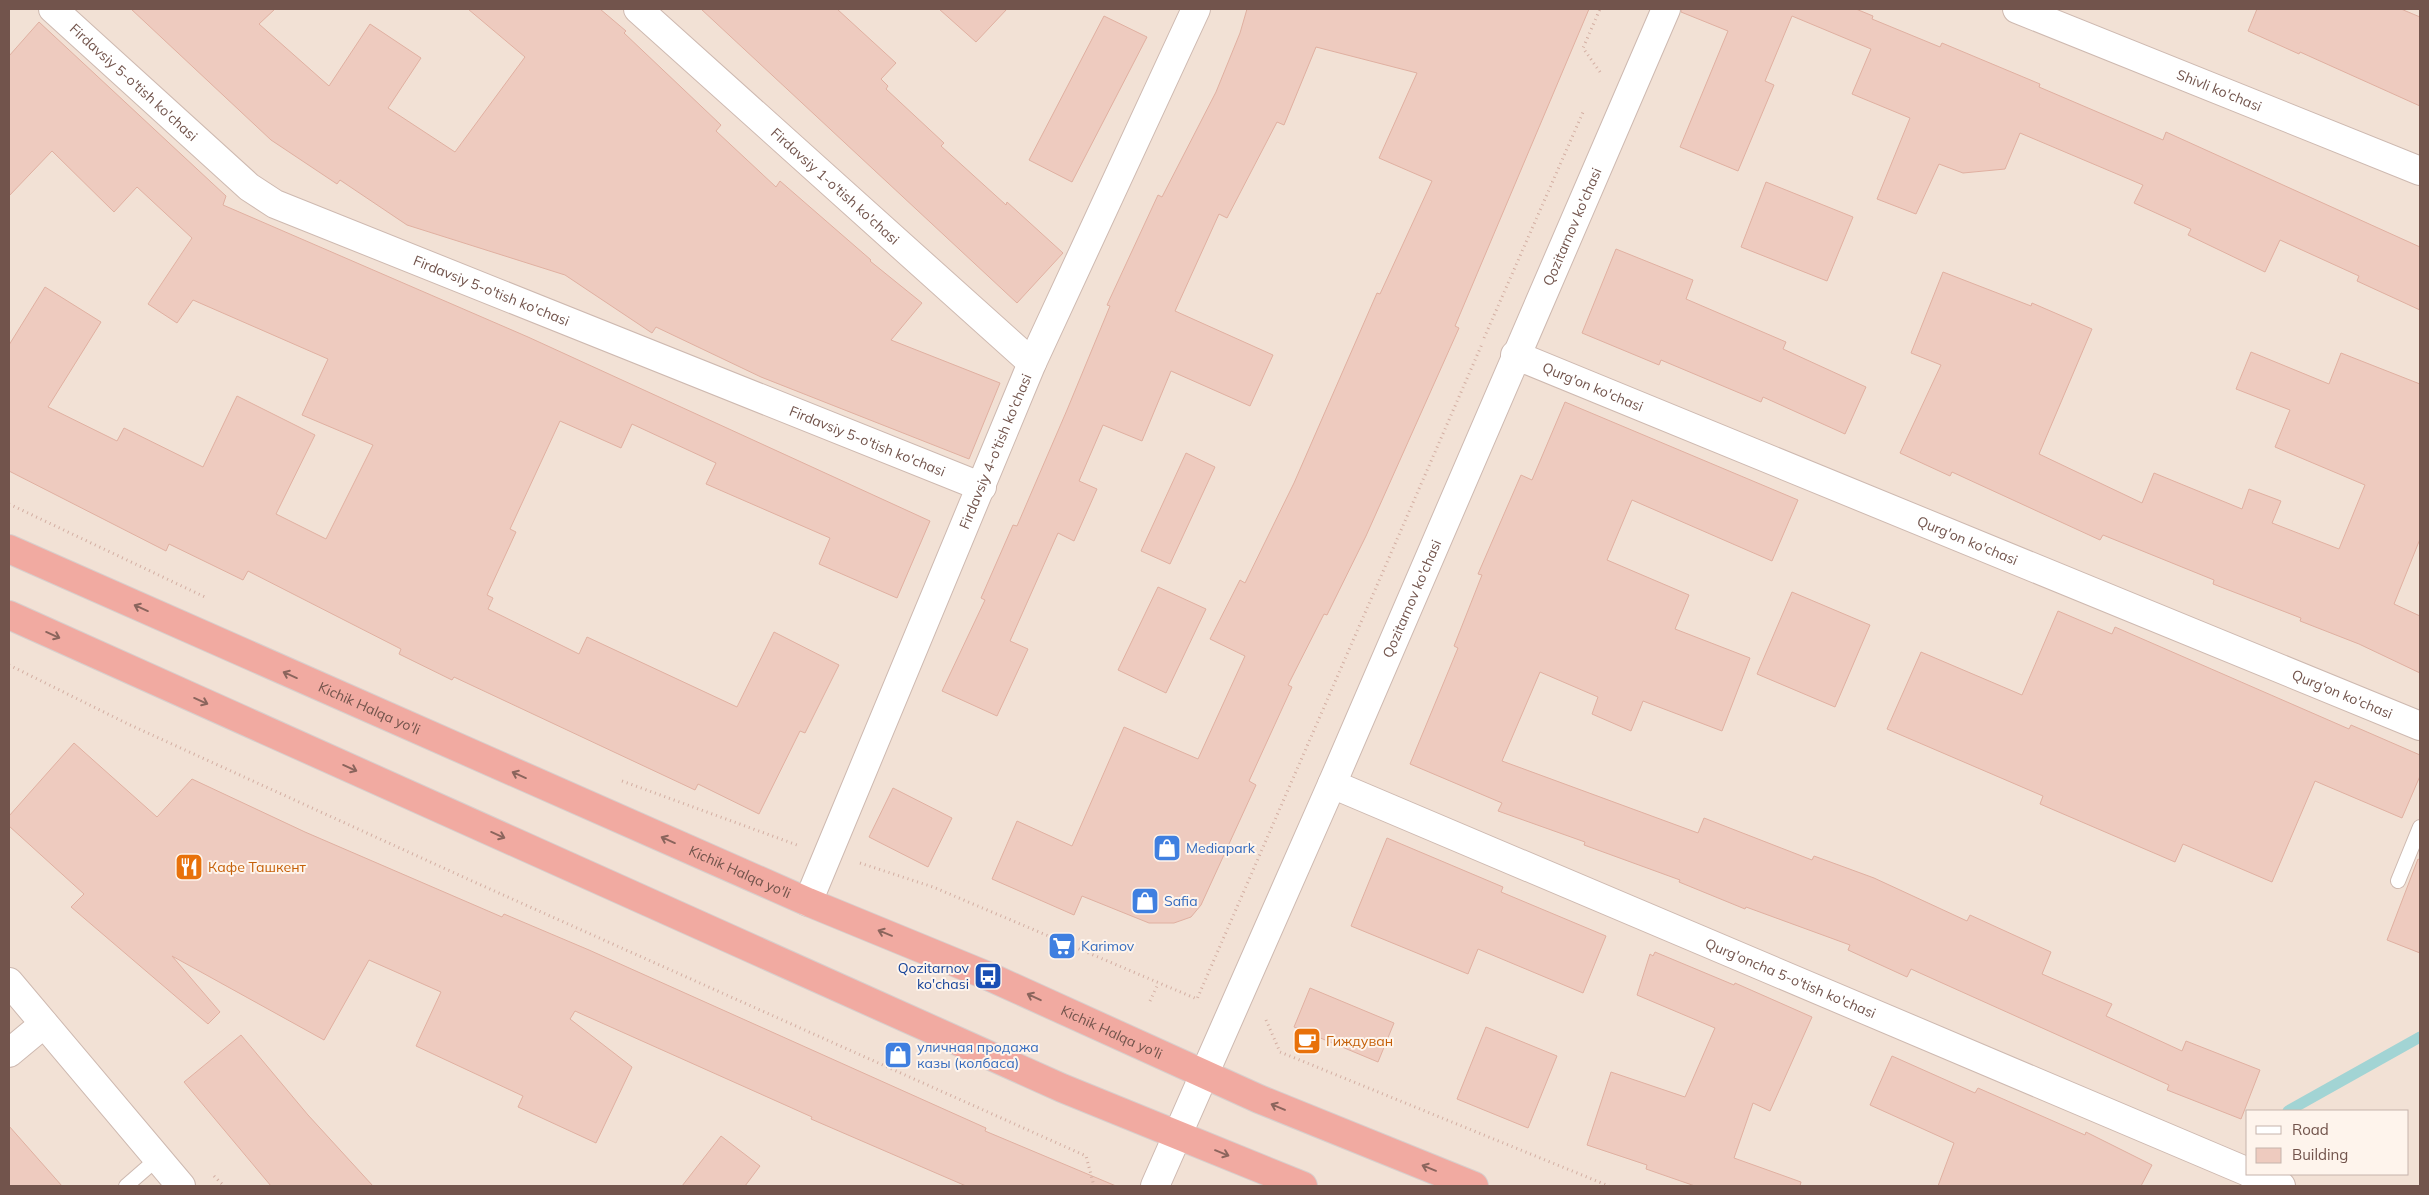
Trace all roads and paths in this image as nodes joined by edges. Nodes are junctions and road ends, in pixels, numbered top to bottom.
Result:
1 (53, 9) edge
2 (638, 9) edge
3 (1196, 9) edge
4 (1600, 9) edge
5 (1666, 9) edge
6 (2017, 9) edge
7 (1597, 79) dead end
8 (1585, 107) dead end
9 (2420, 171) edge
10 (1515, 355) junction
11 (1032, 363) junction
12 (982, 487) junction
13 (9, 504) edge
14 (9, 549) edge
15 (210, 599) dead end
16 (9, 615) edge
17 (9, 665) edge
18 (2420, 726) edge
19 (615, 778) dead end
20 (1332, 784) junction
21 (2420, 827) edge
22 (828, 859) junction
23 (2398, 881) dead end
24 (808, 902) junction
25 (9, 982) edge
26 (1158, 984) junction
27 (1150, 1001) dead end
28 (44, 1024) junction
29 (1280, 1052) dead end
30 (9, 1053) edge
31 (1205, 1074) junction
32 (1177, 1135) junction
33 (157, 1159) junction
34 (2246, 1171) edge
35 (2254, 1175) edge
36 (126, 1186) edge
37 (181, 1186) edge
38 (1094, 1186) edge
39 (1155, 1186) edge
40 (1303, 1186) edge
41 (1474, 1186) edge
42 (1609, 1186) edge
43 (2281, 1186) edge

1 - 12 street, Firdavsiy 5-o'tish ko'chasi
2 - 11 street, Firdavsiy 1-o'tish ko'chasi
3 - 11 street, Firdavsiy 4-o'tish ko'chasi
4 - 7 path
5 - 10 street, Qozitarnov ko'chasi
6 - 9 street, Shivli ko'chasi
8 - 26 path
10 - 18 street, Qurg'on ko'chasi
10 - 20 street, Qozitarnov ko'chasi
11 - 12 street, Firdavsiy 4-o'tish ko'chasi
12 - 22 street, Firdavsiy 4-o'tish ko'chasi
13 - 15 path
24 -> 14 highway, Kichik Halqa yo'li
16 -> 32 highway
17 - 38 path
19 - 22 path
20 - 31 street, Qozitarnov ko'chasi
20 - 34 street, Qurg'oncha 5-o'tish ko'chasi
21 - 23 lane
22 - 24 street, Firdavsiy 4-o'tish ko'chasi
22 - 26 path
31 -> 24 highway, Kichik Halqa yo'li
25 - 28 street
26 - 27 path
28 - 30 street
28 - 33 street
29 - 42 path
31 - 32 street, Qozitarnov ko'chasi
41 -> 31 highway, Kichik Halqa yo'li
32 - 39 street, Qozitarnov ko'chasi
32 -> 40 highway
33 - 36 lane
33 - 37 street
35 - 43 street

